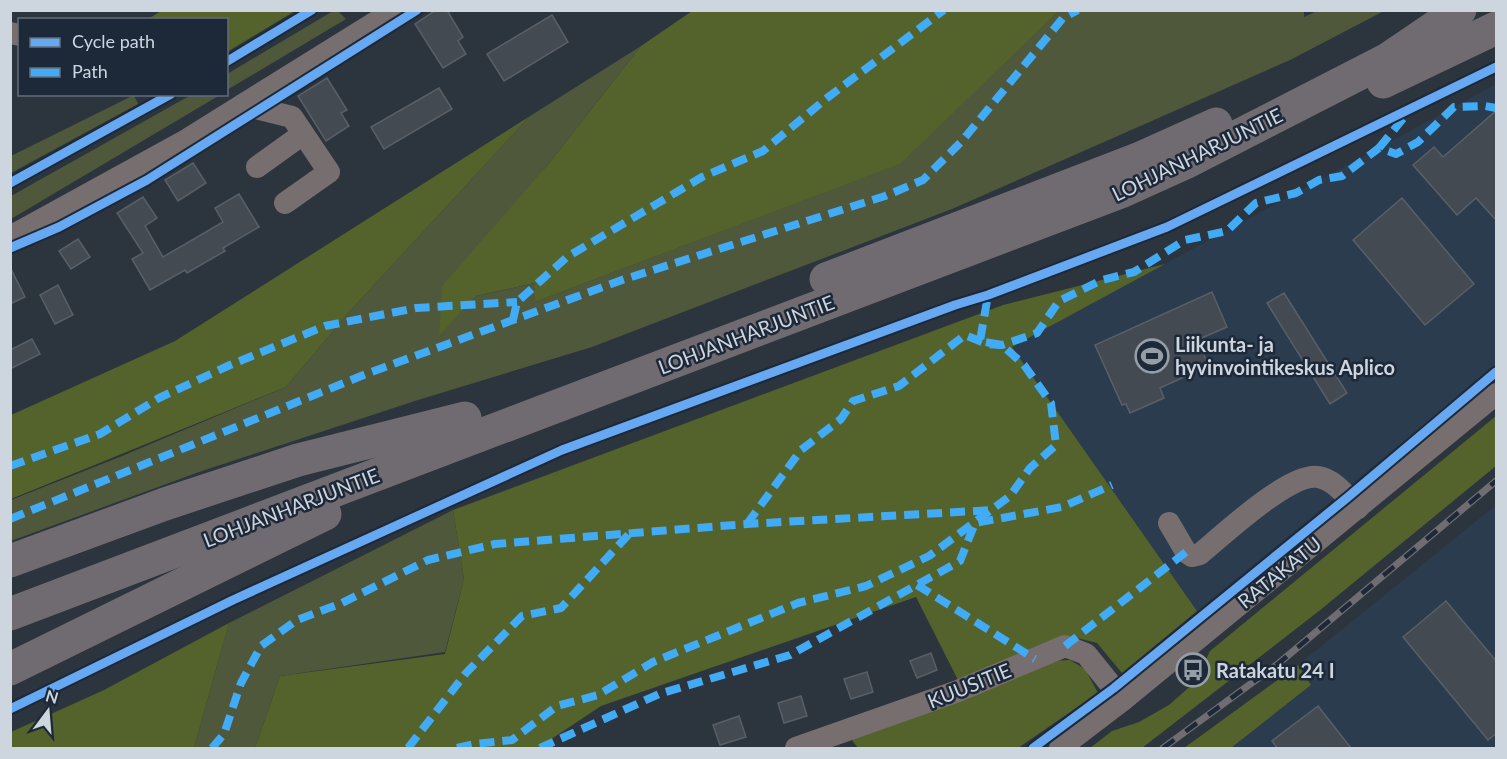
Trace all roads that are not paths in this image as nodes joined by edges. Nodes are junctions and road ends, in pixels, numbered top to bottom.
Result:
1 (394, 10) edge
2 (1422, 10) edge
3 (1460, 10) edge
4 (1497, 28) edge
5 (243, 105) junction
6 (303, 134) junction
7 (1185, 163) junction
8 (257, 167) dead end
9 (285, 202) dead end
10 (10, 237) edge
11 (1497, 394) edge
12 (470, 427) junction
13 (1358, 508) junction
14 (1170, 523) dead end
15 (10, 561) edge
16 (10, 593) edge
17 (10, 614) edge
18 (10, 669) edge
19 (1123, 700) junction
20 (796, 748) edge
21 (1060, 748) edge

1 - 5 street
2 - 12 highway, LOHJANHARJUNTIE
3 - 7 highway, LOHJANHARJUNTIE
4 - 7 highway
5 - 6 street
5 - 10 street
6 - 8 street
6 - 9 street
7 - 12 highway, LOHJANHARJUNTIE
11 - 13 street, RATAKATU
12 - 15 highway
12 - 16 highway, LOHJANHARJUNTIE
12 - 17 highway, LOHJANHARJUNTIE
12 - 18 highway
13 - 14 street
13 - 19 street, RATAKATU
19 - 20 street, KUUSITIE
19 - 21 street, RATAKATU

